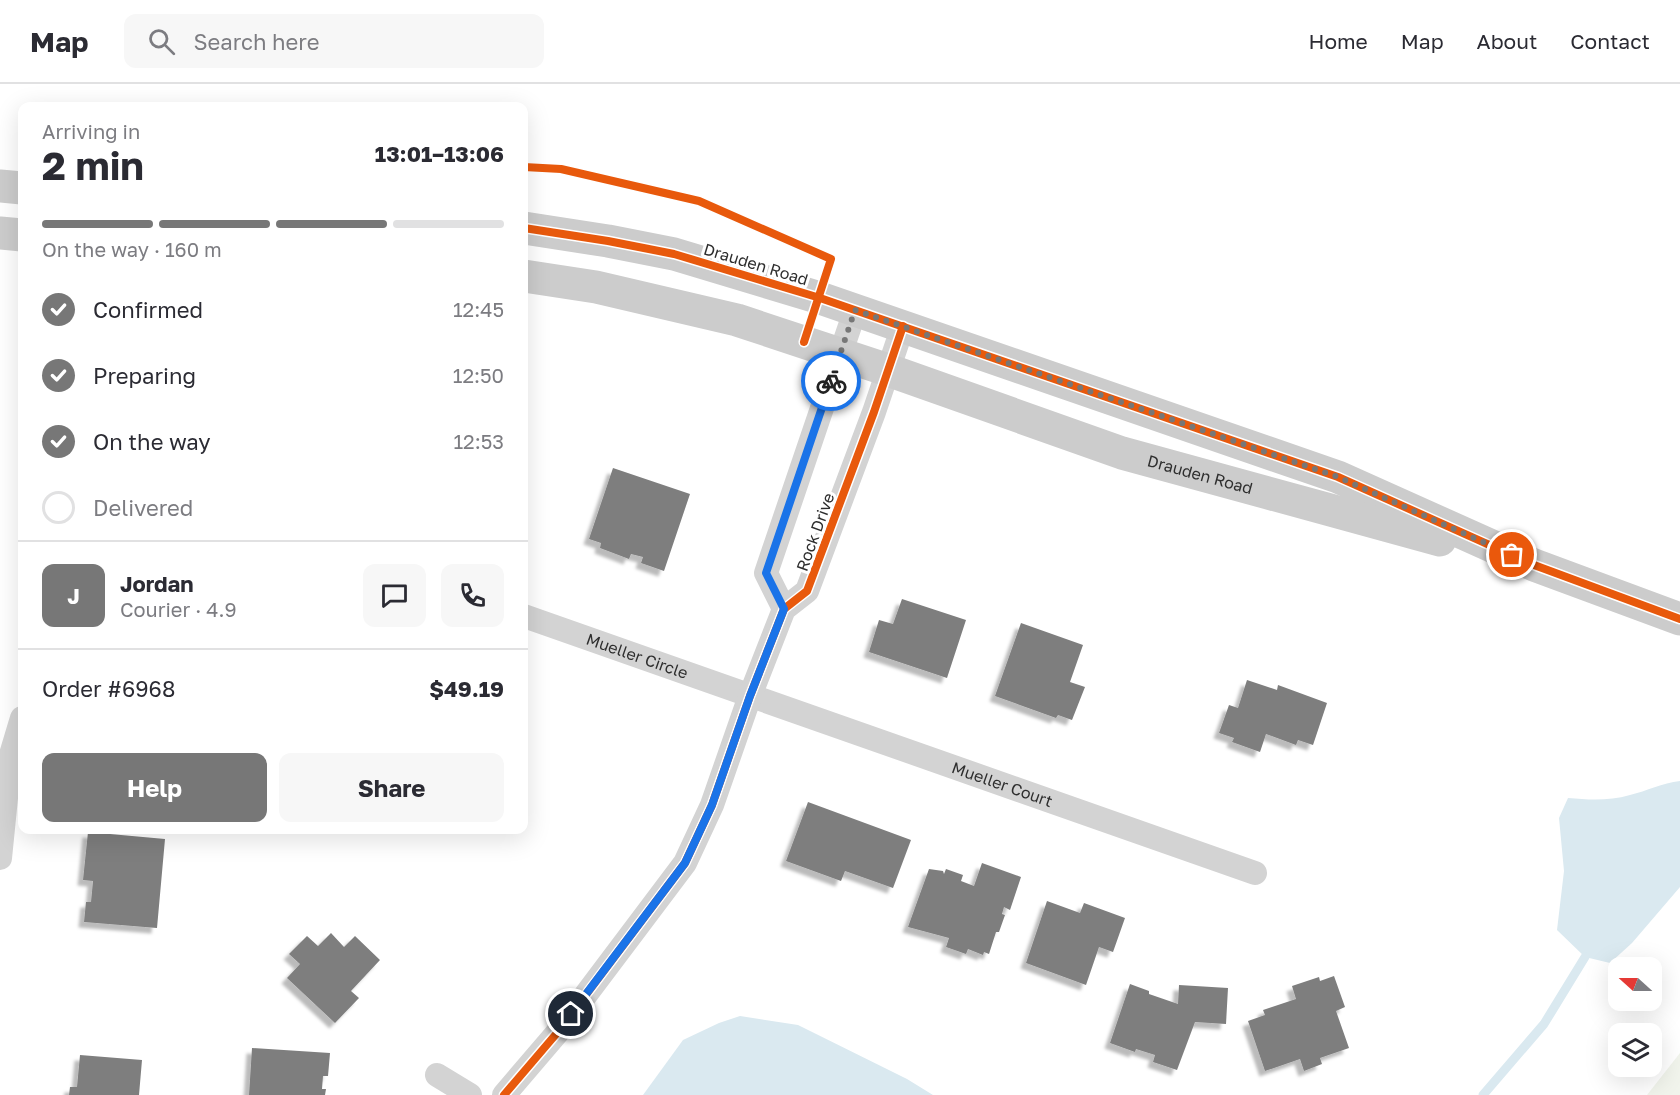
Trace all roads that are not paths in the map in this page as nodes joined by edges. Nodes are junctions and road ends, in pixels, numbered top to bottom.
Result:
1 (0, 186) edge
2 (18, 188) edge
3 (528, 229) edge
4 (0, 233) edge
5 (18, 235) edge
6 (528, 277) edge
7 (855, 310) junction
8 (903, 326) junction
9 (841, 354) junction
10 (888, 370) junction
11 (1534, 565) junction
12 (784, 609) junction
13 (528, 617) edge
14 (1680, 619) edge
15 (750, 696) junction
16 (18, 731) edge
17 (0, 858) edge
18 (1255, 873) dead end
19 (437, 1074) dead end
20 (470, 1095) edge
21 (504, 1095) edge

1 - 2 street
3 - 7 street, Drauden Road
4 - 5 street
6 - 9 street, Drauden Road
7 - 8 street, Drauden Road
7 - 9 street, Rock Drive
8 - 10 street, Rock Drive
8 - 11 street, Drauden Road
9 - 10 street, Drauden Road
9 - 12 street, Rock Drive
10 - 11 street, Drauden Road
10 - 12 street, Rock Drive
11 - 14 street, Drauden Road
12 - 15 street, Rock Drive
13 - 15 street, Mueller Circle
15 - 18 street, Mueller Court
15 - 21 street, Rock Drive
16 - 17 street
19 - 20 street

